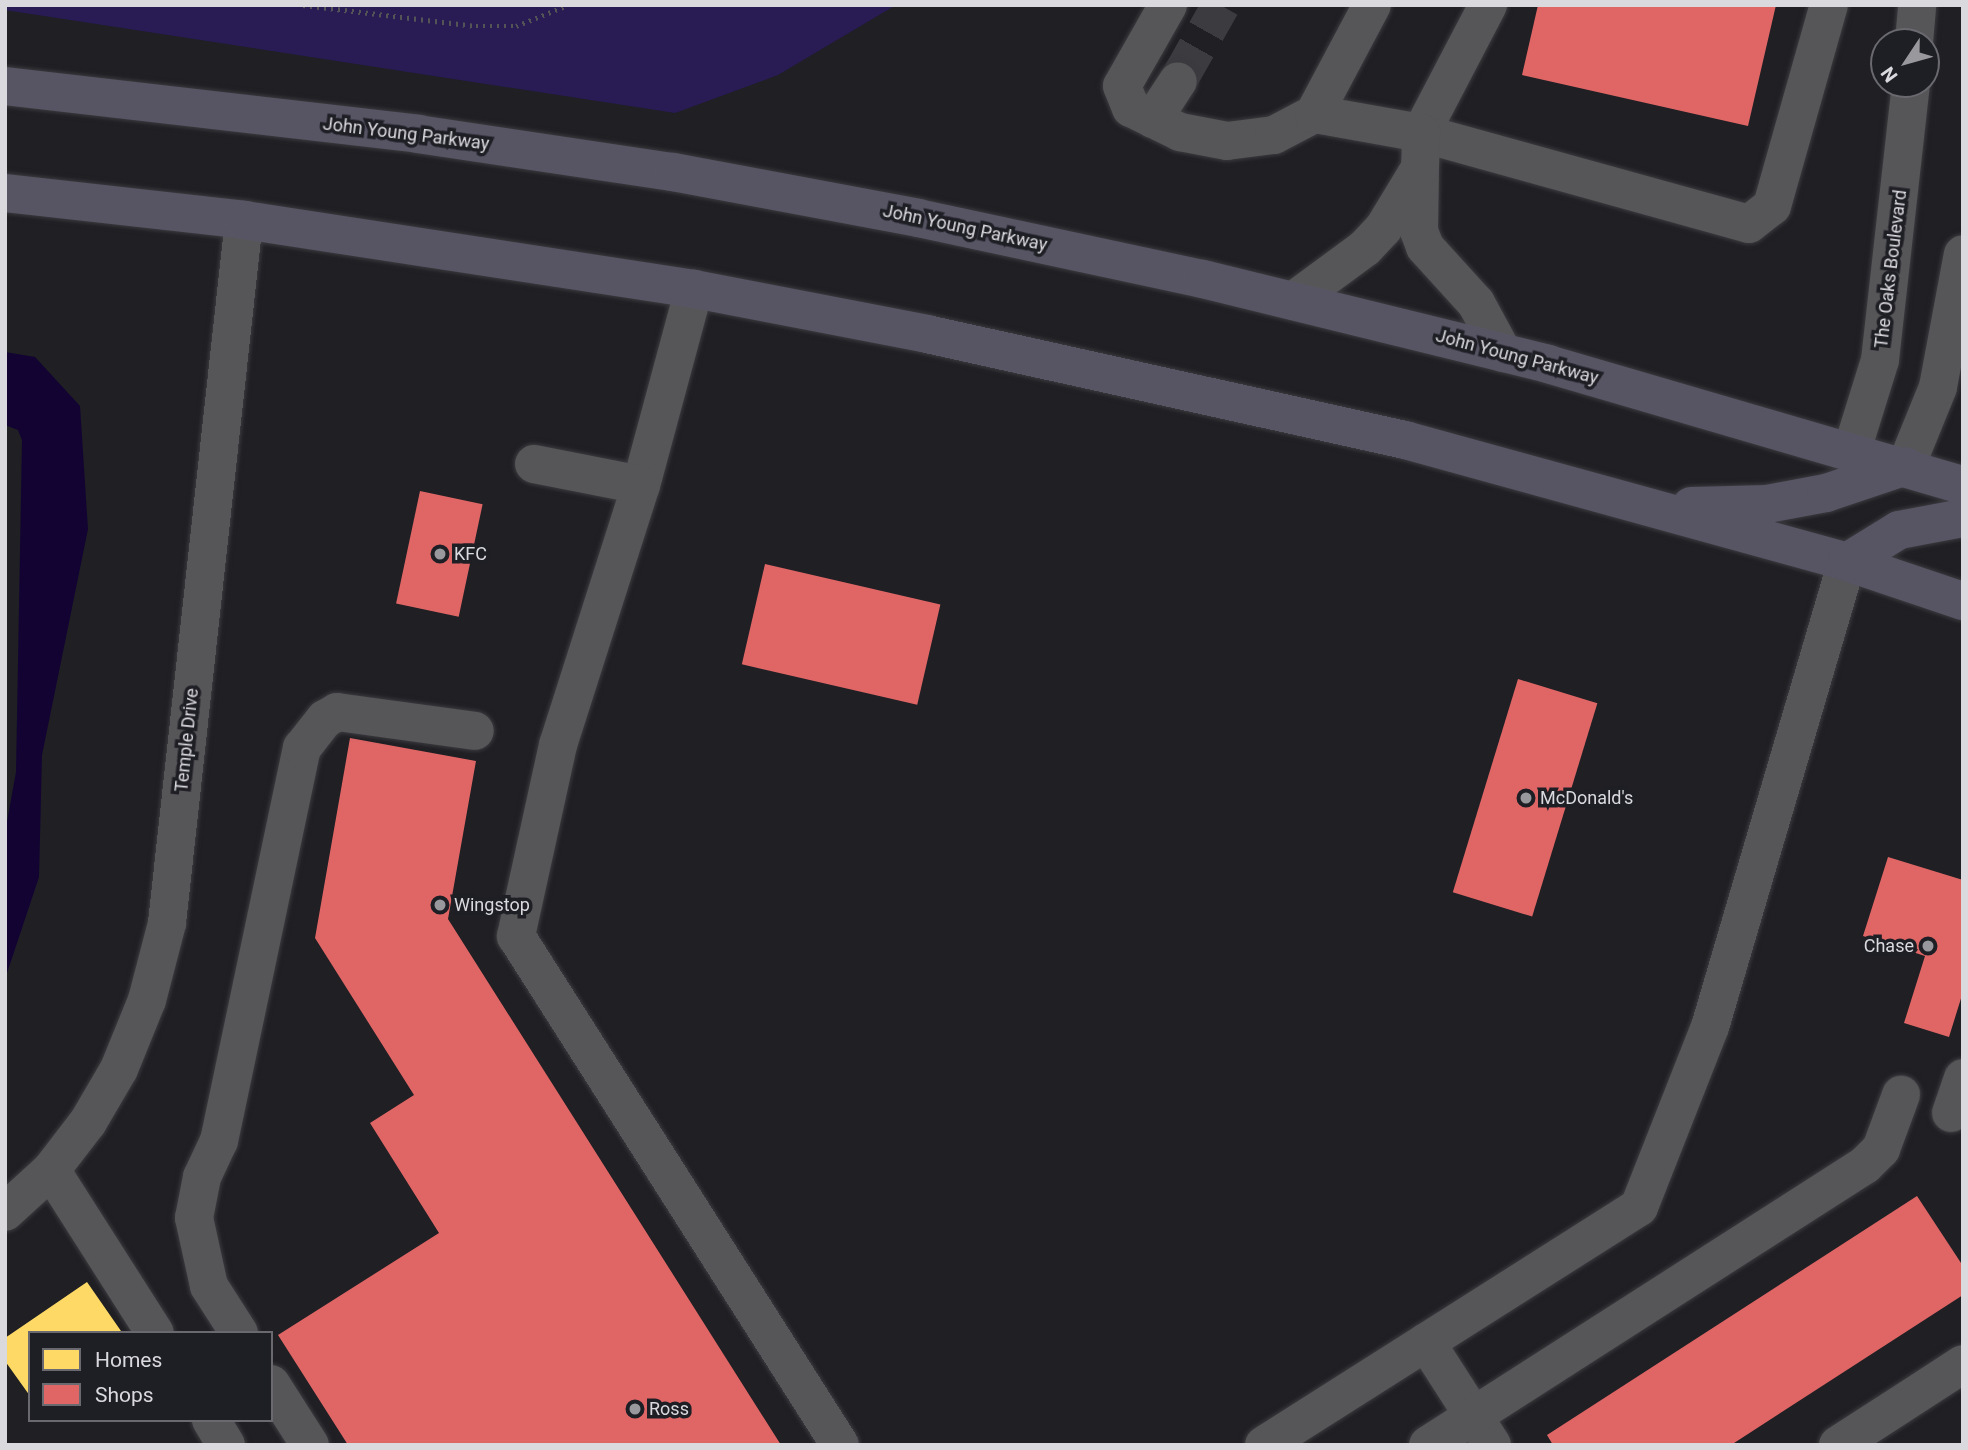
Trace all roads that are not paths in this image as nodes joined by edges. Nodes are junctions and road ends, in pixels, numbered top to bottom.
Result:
1 (1168, 5) edge
2 (1372, 5) edge
3 (1488, 5) edge
4 (1829, 5) edge
5 (1917, 5) edge
6 (1915, 28) edge
7 (1178, 81) tunnel mouth
8 (5, 86) edge
9 (1909, 98) edge
10 (1314, 114) junction
11 (1153, 119) junction
12 (1420, 151) junction
13 (5, 193) edge
14 (244, 220) junction
15 (1963, 254) edge
16 (694, 289) junction
17 (1293, 301) junction
18 (1503, 353) junction
19 (1852, 450) junction
20 (534, 464) dead end
21 (1906, 466) junction
22 (642, 485) junction
23 (1963, 485) edge
24 (1654, 508) junction
25 (1963, 518) edge
26 (1847, 562) junction
27 (1963, 601) edge
28 (475, 731) dead end
29 (1901, 1095) dead end
30 (51, 1170) junction
31 (5, 1212) edge
32 (154, 1331) edge
33 (238, 1331) edge
34 (1426, 1342) junction
35 (1963, 1364) edge
36 (273, 1387) edge
37 (212, 1422) edge
38 (1483, 1430) edge
39 (226, 1445) edge
40 (310, 1445) edge
41 (840, 1445) edge
42 (1264, 1445) edge
43 (1428, 1445) edge
44 (1838, 1445) edge

1 - 11 street
2 - 10 street
3 - 12 street
4 - 12 street
5 - 6 street
7 - 11 street
8 - 17 highway, John Young Parkway
9 - 19 street, The Oaks Boulevard
10 - 11 street
10 - 12 street
12 - 17 street
12 - 18 street
13 - 14 highway
14 - 16 highway
14 - 30 street, Temple Drive
15 - 21 street
16 - 22 street
16 - 24 highway
17 - 18 highway, John Young Parkway
18 - 19 highway, John Young Parkway
19 - 21 highway, John Young Parkway
20 - 22 street
21 - 23 highway, John Young Parkway
21 - 24 highway
22 - 41 street
24 - 26 highway
25 - 26 highway
26 - 27 highway
26 - 34 street
28 - 33 street
29 - 38 street
30 - 31 street, Temple Drive
30 - 32 street
34 - 38 street
34 - 42 street
35 - 44 street
36 - 40 street
37 - 39 street
38 - 43 street

